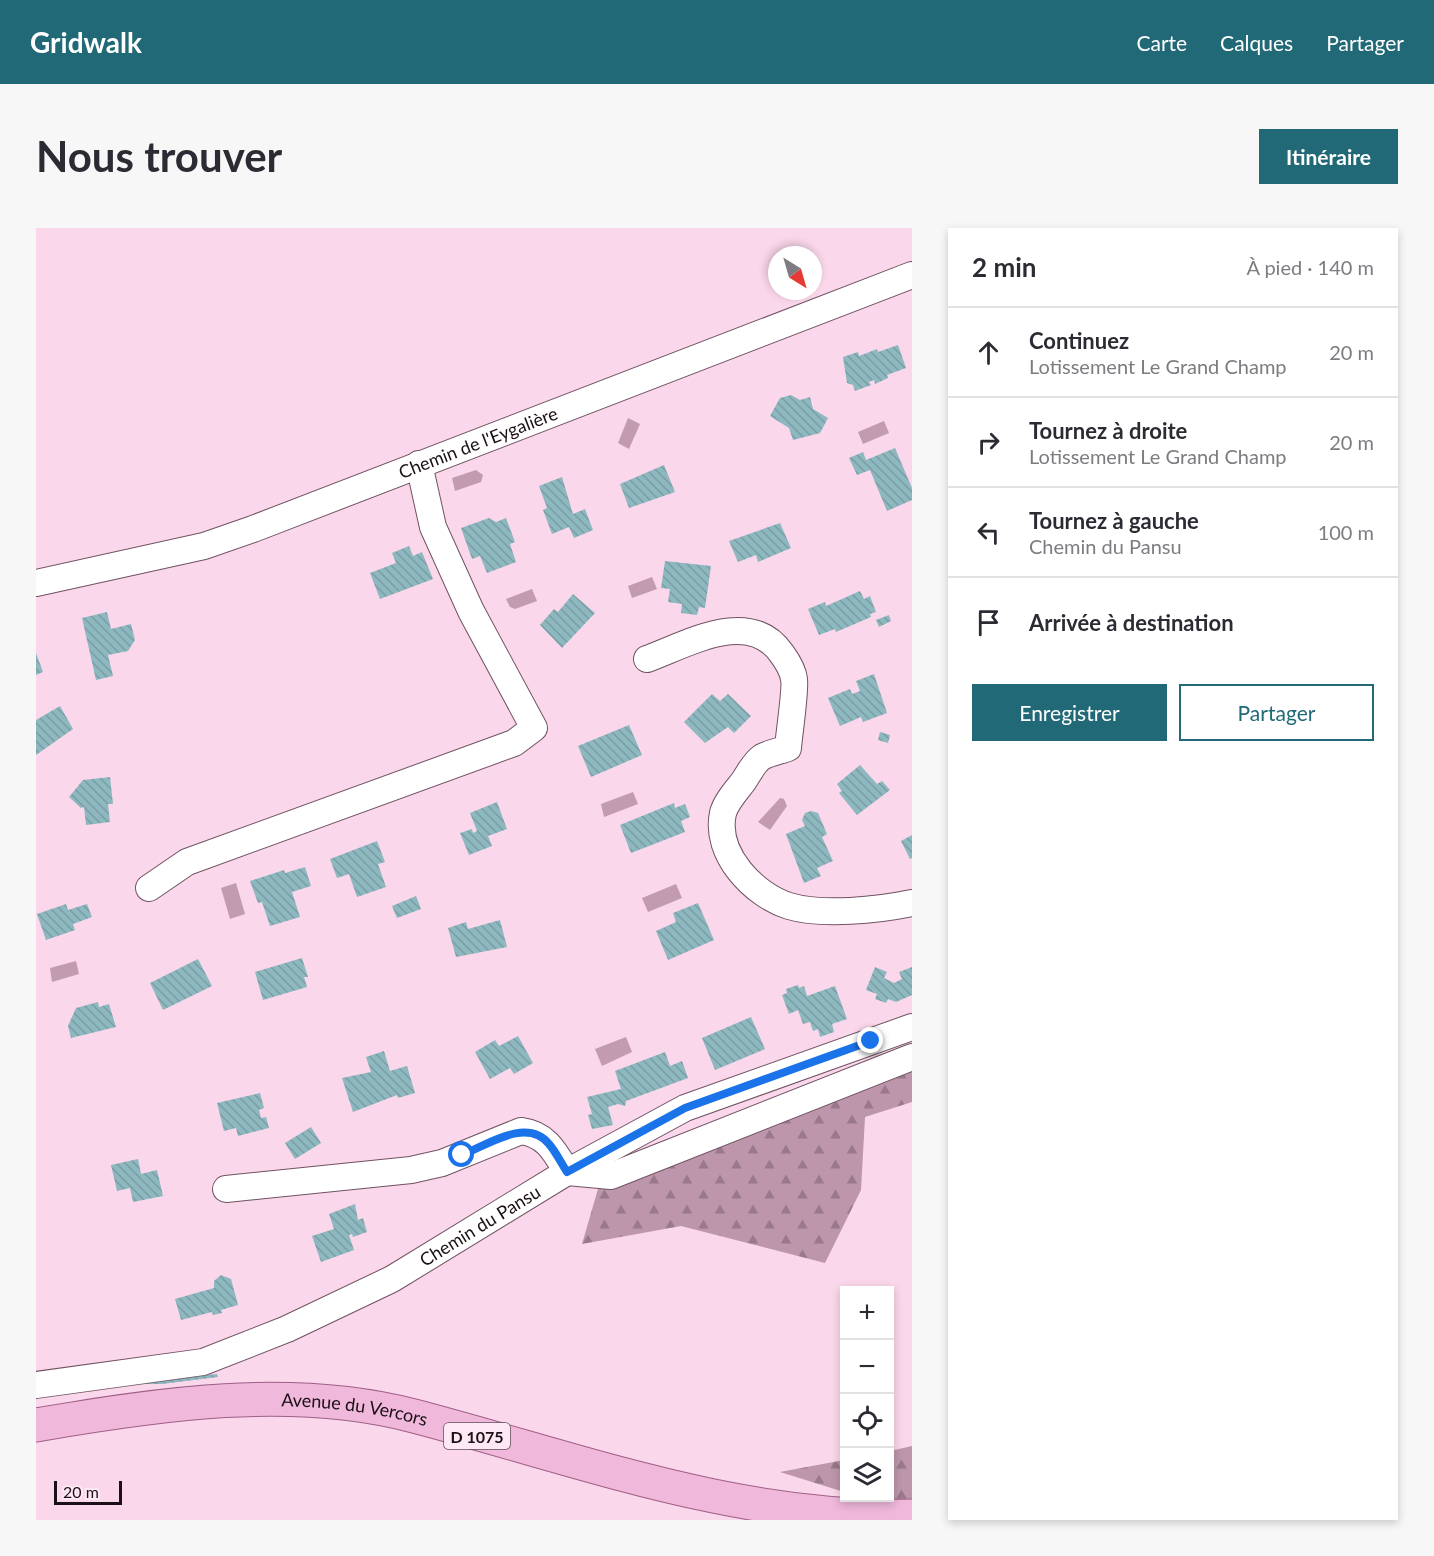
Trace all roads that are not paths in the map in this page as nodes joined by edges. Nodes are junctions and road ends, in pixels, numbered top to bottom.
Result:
1 (912, 274) edge
2 (419, 464) junction
3 (36, 583) edge
4 (647, 659) dead end
5 (149, 888) dead end
6 (912, 903) edge
7 (912, 1027) edge
8 (912, 1057) edge
9 (567, 1172) junction
10 (226, 1189) dead end
11 (36, 1385) edge
12 (36, 1425) edge
13 (912, 1516) edge

1 - 2 street, Chemin de l'Eygalière
2 - 3 street, Chemin de l'Eygalière
2 - 5 street
4 - 6 street
7 - 9 street, Chemin du Pansu
8 - 9 street
9 - 10 street
9 - 11 street, Chemin du Pansu
12 - 13 main road, Avenue du Vercors / D 1075

